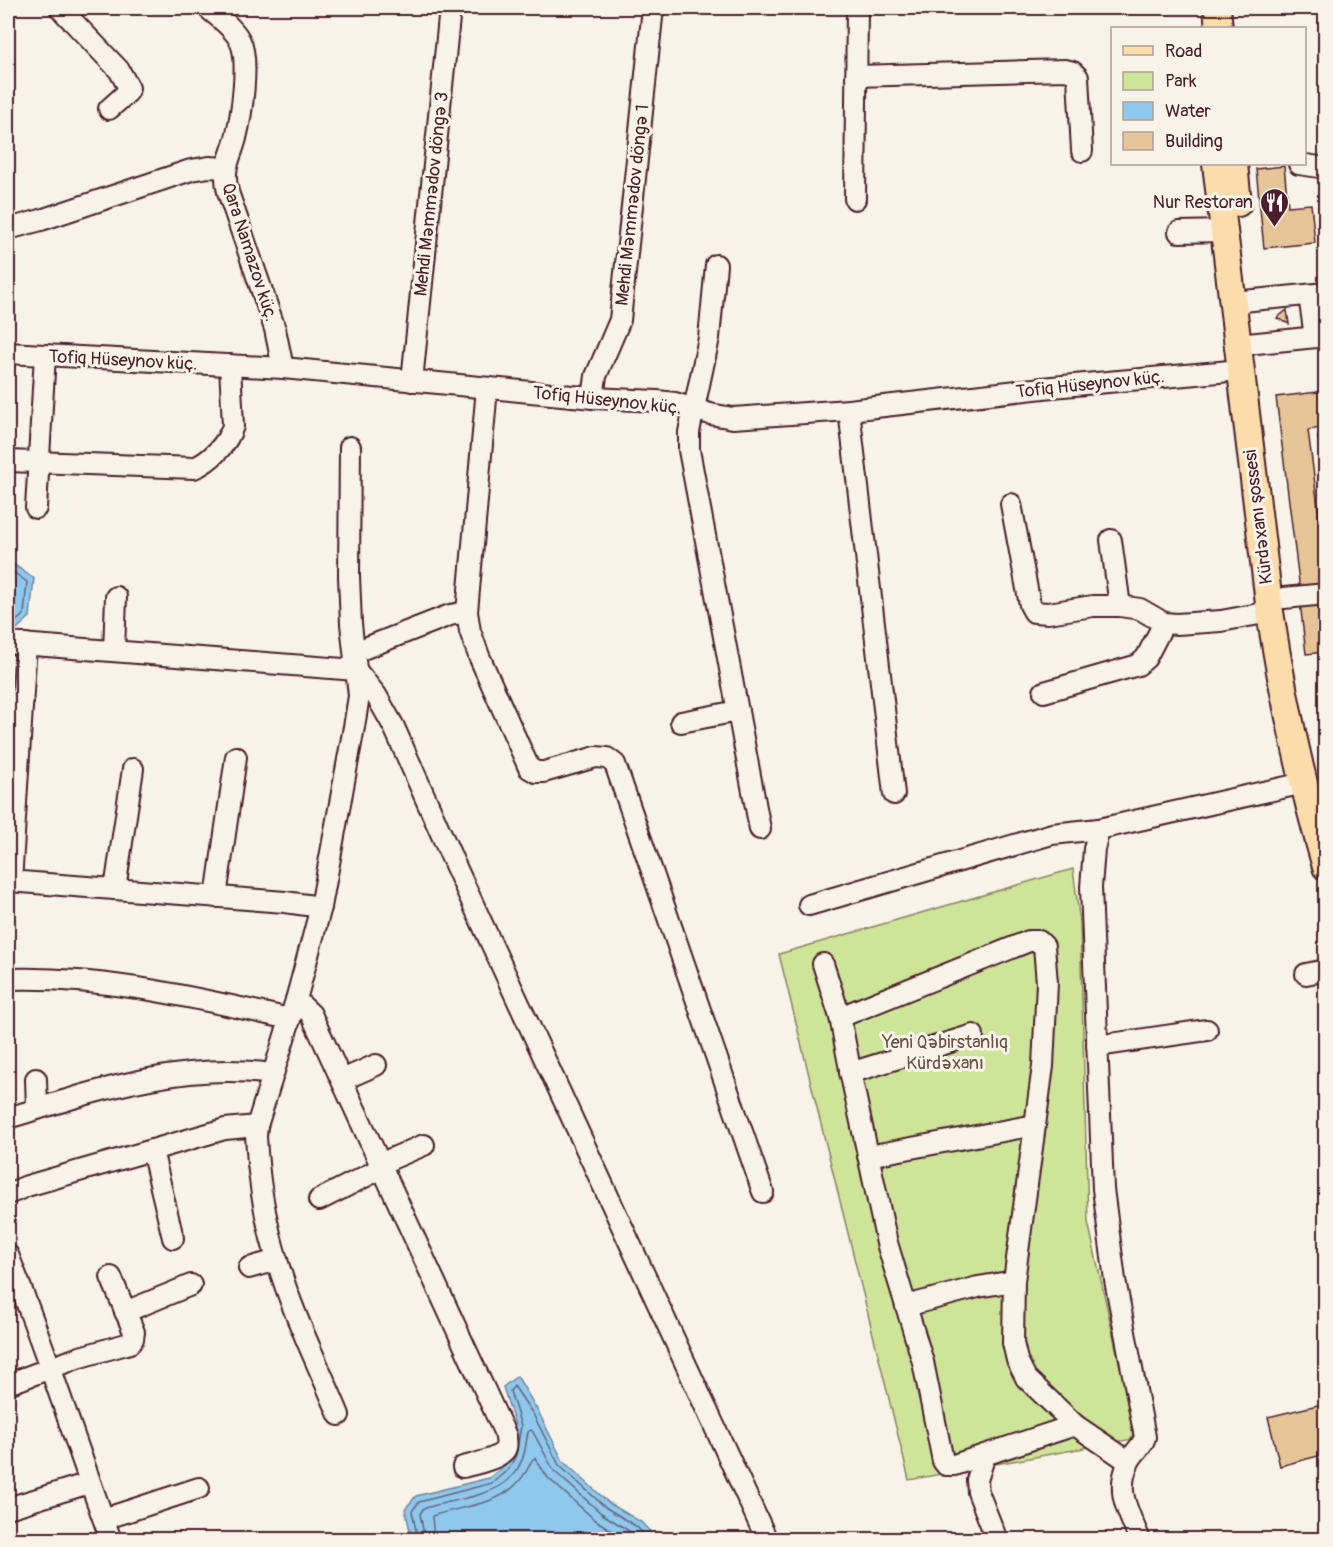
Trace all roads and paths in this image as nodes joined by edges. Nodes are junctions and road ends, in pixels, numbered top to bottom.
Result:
1 (60, 8) edge
2 (208, 8) edge
3 (450, 8) edge
4 (653, 8) edge
5 (856, 8) edge
6 (1200, 8) edge
7 (1217, 8) edge
8 (1202, 27) edge
9 (1219, 27) edge
10 (856, 76) junction
11 (109, 109) dead end
12 (1082, 151) dead end
13 (1234, 165) edge
14 (1234, 165) edge
15 (1306, 165) edge
16 (225, 168) junction
17 (1326, 168) edge
18 (855, 199) dead end
19 (8, 229) edge
20 (1224, 231) junction
21 (1179, 232) dead end
22 (716, 265) dead end
23 (1317, 294) edge
24 (1241, 301) junction
25 (1320, 336) edge
26 (1246, 344) junction
27 (8, 353) edge
28 (45, 355) junction
29 (230, 365) junction
30 (283, 368) junction
31 (1241, 370) junction
32 (412, 381) junction
33 (487, 388) junction
34 (593, 398) junction
35 (695, 409) junction
36 (849, 410) junction
37 (350, 447) dead end
38 (8, 460) edge
39 (39, 463) junction
40 (1011, 504) dead end
41 (36, 508) dead end
42 (1111, 540) dead end
43 (1326, 594) edge
44 (116, 597) dead end
45 (1277, 605) junction
46 (1120, 606) junction
47 (467, 612) junction
48 (1164, 623) junction
49 (17, 644) edge
50 (114, 651) junction
51 (356, 661) junction
52 (1044, 692) dead end
53 (738, 711) junction
54 (681, 722) dead end
55 (236, 757) dead end
56 (133, 769) dead end
57 (1304, 783) junction
58 (894, 794) dead end
59 (1326, 803) edge
60 (760, 828) dead end
61 (1099, 829) junction
62 (1326, 867) edge
63 (9, 881) edge
64 (115, 889) junction
65 (216, 897) junction
66 (810, 905) dead end
67 (321, 907) junction
68 (823, 964) dead end
69 (1326, 970) edge
70 (1306, 974) dead end
71 (8, 979) edge
72 (292, 1010) junction
73 (840, 1017) junction
74 (1207, 1030) dead end
75 (973, 1035) dead end
76 (1097, 1046) junction
77 (376, 1065) dead end
78 (850, 1073) junction
79 (272, 1074) junction
80 (36, 1079) dead end
81 (342, 1080) junction
82 (37, 1109) junction
83 (8, 1118) edge
84 (1035, 1125) junction
85 (257, 1126) junction
86 (424, 1145) dead end
87 (152, 1150) junction
88 (868, 1156) junction
89 (382, 1166) junction
90 (764, 1192) dead end
91 (8, 1194) edge
92 (319, 1200) dead end
93 (173, 1238) dead end
94 (8, 1255) edge
95 (277, 1260) junction
96 (249, 1268) dead end
97 (111, 1276) dead end
98 (1014, 1281) junction
99 (191, 1285) dead end
100 (16, 1299) edge
101 (906, 1306) junction
102 (125, 1312) junction
103 (50, 1367) junction
104 (8, 1384) edge
105 (339, 1414) dead end
106 (1074, 1425) junction
107 (985, 1455) junction
108 (1128, 1461) junction
109 (463, 1467) dead end
110 (89, 1483) junction
111 (199, 1488) dead end
112 (8, 1508) edge
113 (104, 1519) junction
114 (111, 1539) edge
115 (767, 1539) edge
116 (997, 1539) edge
117 (1140, 1539) edge

1 - 11 street
2 - 16 street, Qara Namazov küç.
3 - 32 street, Mehdi Məmmədov döngə 3
4 - 34 street, Mehdi Məmmədov döngə 1
5 - 10 street
6 - 8 main road
7 - 9 main road
10 - 12 street
10 - 18 street
13 - 20 main road, Kürdəxanı şossesi
14 - 24 main road, Kürdəxanı şossesi
15 - 17 street
16 - 19 street
16 - 30 street, Qara Namazov küç.
20 - 21 street
20 - 24 main road, Kürdəxanı şossesi
22 - 35 street
23 - 24 street
23 - 25 street
24 - 26 main road, Kürdəxanı şossesi
25 - 26 street
26 - 31 main road, Kürdəxanı şossesi
26 - 45 main road, Kürdəxanı şossesi
27 - 28 street, Tofiq Hüseynov küç.
28 - 29 street, Tofiq Hüseynov küç.
28 - 39 street
29 - 30 street, Tofiq Hüseynov küç.
29 - 39 street
30 - 32 street, Tofiq Hüseynov küç.
31 - 36 street, Tofiq Hüseynov küç.
31 - 45 main road, Kürdəxanı şossesi
32 - 33 street, Tofiq Hüseynov küç.
33 - 34 street, Tofiq Hüseynov küç.
33 - 47 street
34 - 35 street, Tofiq Hüseynov küç.
35 - 36 street, Tofiq Hüseynov küç.
35 - 53 street
36 - 58 street
37 - 51 street
38 - 39 street
39 - 41 street
40 - 46 street
42 - 46 street
43 - 45 street
44 - 50 street
45 - 48 street
45 - 57 main road, Kürdəxanı şossesi
45 - 59 main road, Kürdəxanı şossesi
46 - 48 street
47 - 51 street
47 - 90 street
48 - 52 street
49 - 50 street
49 - 63 street
50 - 51 street
51 - 67 street
51 - 115 street
53 - 54 street
53 - 60 street
55 - 65 street
56 - 64 street
57 - 61 street
57 - 62 main road, Kürdəxanı şossesi
61 - 66 street
61 - 76 street
63 - 64 street
64 - 65 street
65 - 67 street
67 - 72 street
68 - 73 street
69 - 70 street
71 - 72 street
72 - 79 street
72 - 81 street
73 - 78 street
73 - 84 street
74 - 76 street
75 - 78 street
76 - 108 street
77 - 81 street
78 - 88 street
79 - 82 street
79 - 85 street
80 - 82 street
81 - 89 street
82 - 83 street
84 - 88 street
84 - 98 street
85 - 87 street
85 - 95 street
86 - 89 street
87 - 91 street
87 - 93 street
88 - 101 street
89 - 92 street
89 - 109 street
94 - 100 street
95 - 96 street
95 - 105 street
97 - 102 street
98 - 101 street
98 - 106 street
99 - 102 street
100 - 103 street
101 - 107 street
102 - 103 street
103 - 104 street
103 - 110 street
106 - 107 street
106 - 108 street
107 - 116 street
108 - 117 street
110 - 112 street
110 - 113 street
111 - 113 street
113 - 114 street

